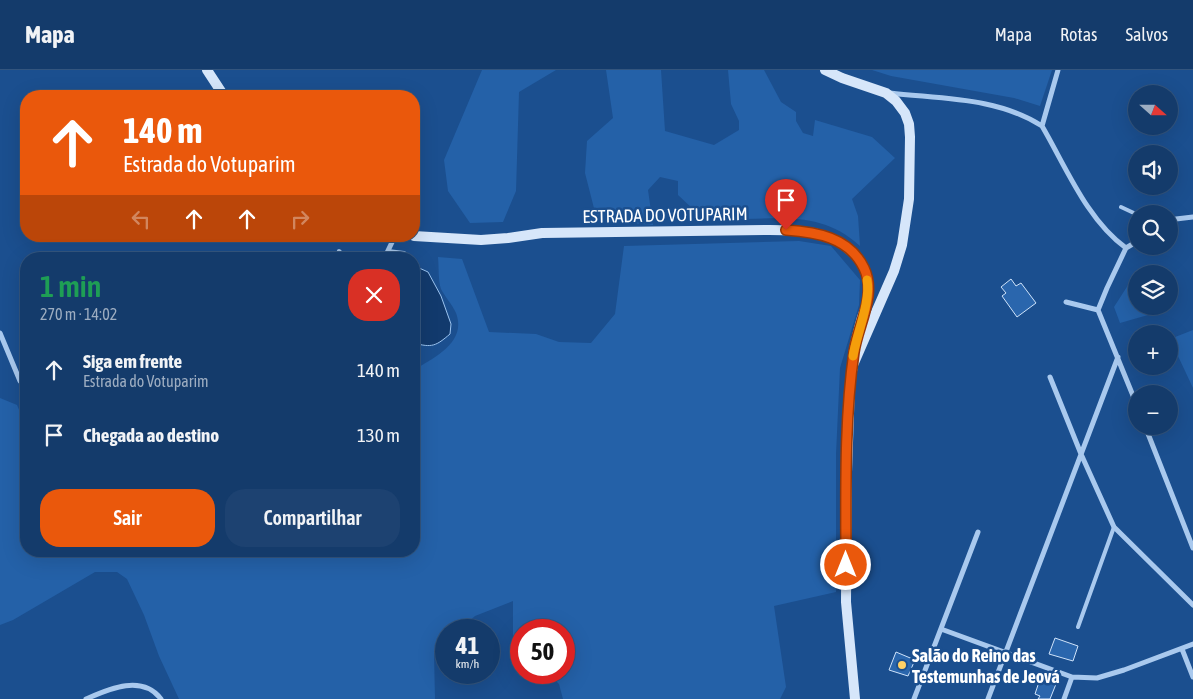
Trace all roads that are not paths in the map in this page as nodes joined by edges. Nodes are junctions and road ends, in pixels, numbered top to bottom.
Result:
1 (207, 70) edge
2 (825, 70) edge
3 (1058, 70) edge
4 (220, 90) edge
5 (886, 93) junction
6 (1042, 126) junction
7 (1121, 207) dead end
8 (1128, 210) edge
9 (1193, 217) edge
10 (1178, 219) edge
11 (420, 236) edge
12 (392, 242) edge
13 (1126, 248) joint
14 (388, 251) joint
15 (396, 252) edge
16 (1066, 302) dead end
17 (1098, 310) junction
18 (0, 333) edge
19 (1118, 357) junction
20 (853, 365) junction
21 (1050, 377) dead end
22 (20, 381) dead end
23 (1129, 385) edge
24 (1149, 435) edge
25 (1081, 454) junction
26 (1114, 527) junction
27 (978, 532) dead end
28 (1193, 548) edge
29 (1193, 604) edge
30 (1078, 627) dead end
31 (941, 629) junction
32 (1193, 644) edge
33 (1182, 649) junction
34 (1006, 652) junction
35 (1072, 677) junction
36 (1193, 677) edge
37 (86, 699) edge
38 (161, 699) edge
39 (855, 699) edge
40 (914, 699) edge
41 (988, 699) edge
42 (1064, 699) edge

1 - 4 main road
2 - 5 main road
3 - 6 street
5 - 6 street
5 - 20 main road
6 - 13 street
7 - 8 lane
9 - 10 street
11 - 20 main road, ESTRADA DO VOTUPARIM
12 - 14 street
13 - 17 street
14 - 15 lane
16 - 17 street
17 - 19 street
18 - 22 street
19 - 23 street
19 - 25 street
20 - 39 main road
21 - 25 street
24 - 28 street
25 - 26 street
25 - 34 street
26 - 29 street
26 - 30 lane
27 - 31 street
31 - 34 street
31 - 40 street
32 - 33 street
33 - 35 street
33 - 36 street
34 - 35 street
34 - 41 street
35 - 42 street
37 - 38 street

